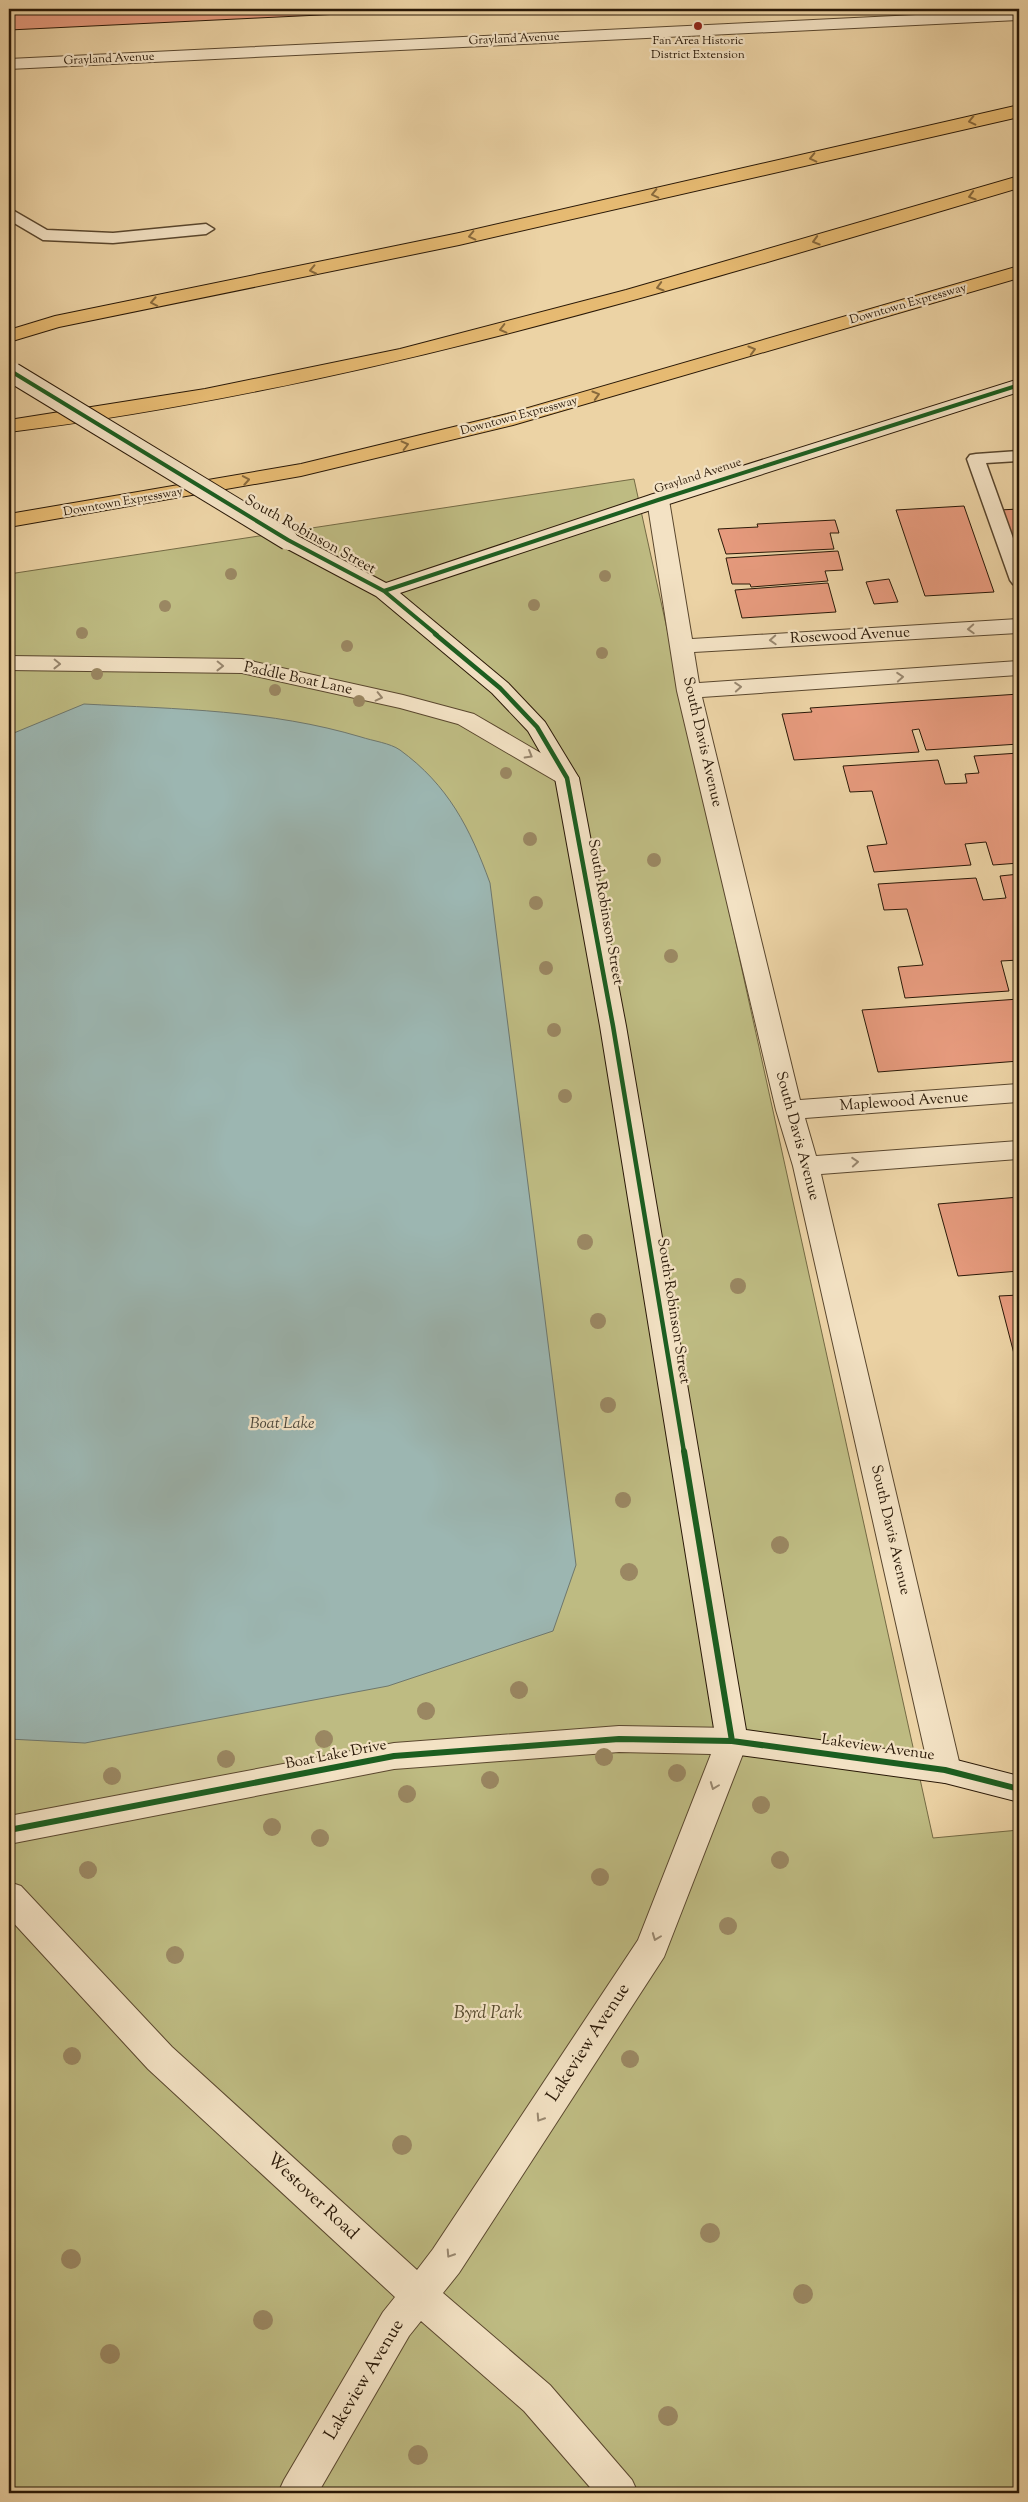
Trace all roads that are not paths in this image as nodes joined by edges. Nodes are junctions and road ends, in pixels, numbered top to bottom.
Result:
1 (1019, 15) edge
2 (9, 64) edge
3 (1019, 110) edge
4 (1019, 182) edge
5 (9, 213) edge
6 (206, 229) dead end
7 (1019, 272) edge
8 (9, 336) edge
9 (11, 372) edge
10 (1019, 385) edge
11 (9, 426) edge
12 (1019, 456) edge
13 (658, 500) junction
14 (9, 521) edge
15 (1019, 580) edge
16 (384, 591) junction
17 (1019, 626) edge
18 (682, 646) junction
19 (9, 663) edge
20 (1019, 668) edge
21 (689, 691) junction
22 (567, 778) junction
23 (1019, 1093) edge
24 (789, 1110) junction
25 (1019, 1150) edge
26 (806, 1166) junction
27 (732, 1741) junction
28 (945, 1770) junction
29 (1019, 1788) edge
30 (9, 1830) edge
31 (9, 1896) edge
32 (419, 2296) junction
33 (297, 2493) edge
34 (618, 2493) edge

1 - 2 street, Grayland Avenue
3 -> 8 highway
4 -> 11 highway
5 - 6 lane
14 -> 7 highway, Downtown Expressway
9 - 16 street, South Robinson Street, bridge
10 - 13 street, Grayland Avenue
12 - 15 lane
13 - 16 street, Grayland Avenue
13 - 18 street, South Davis Avenue
16 - 22 street, South Robinson Street
17 -> 18 street, Rosewood Avenue
18 - 21 street, South Davis Avenue
19 -> 22 street, Paddle Boat Lane
21 -> 20 street
21 - 24 street, South Davis Avenue
22 - 27 street, South Robinson Street
23 - 24 street, Maplewood Avenue
24 - 26 street, South Davis Avenue
26 -> 25 street
26 - 28 street, South Davis Avenue
27 - 28 street, Lakeview Avenue
27 - 30 street, Boat Lake Drive
27 -> 32 street, Lakeview Avenue
28 - 29 street, Lakeview Avenue
31 - 32 street, Westover Road
32 - 33 street, Lakeview Avenue
32 - 34 street, Westover Road

